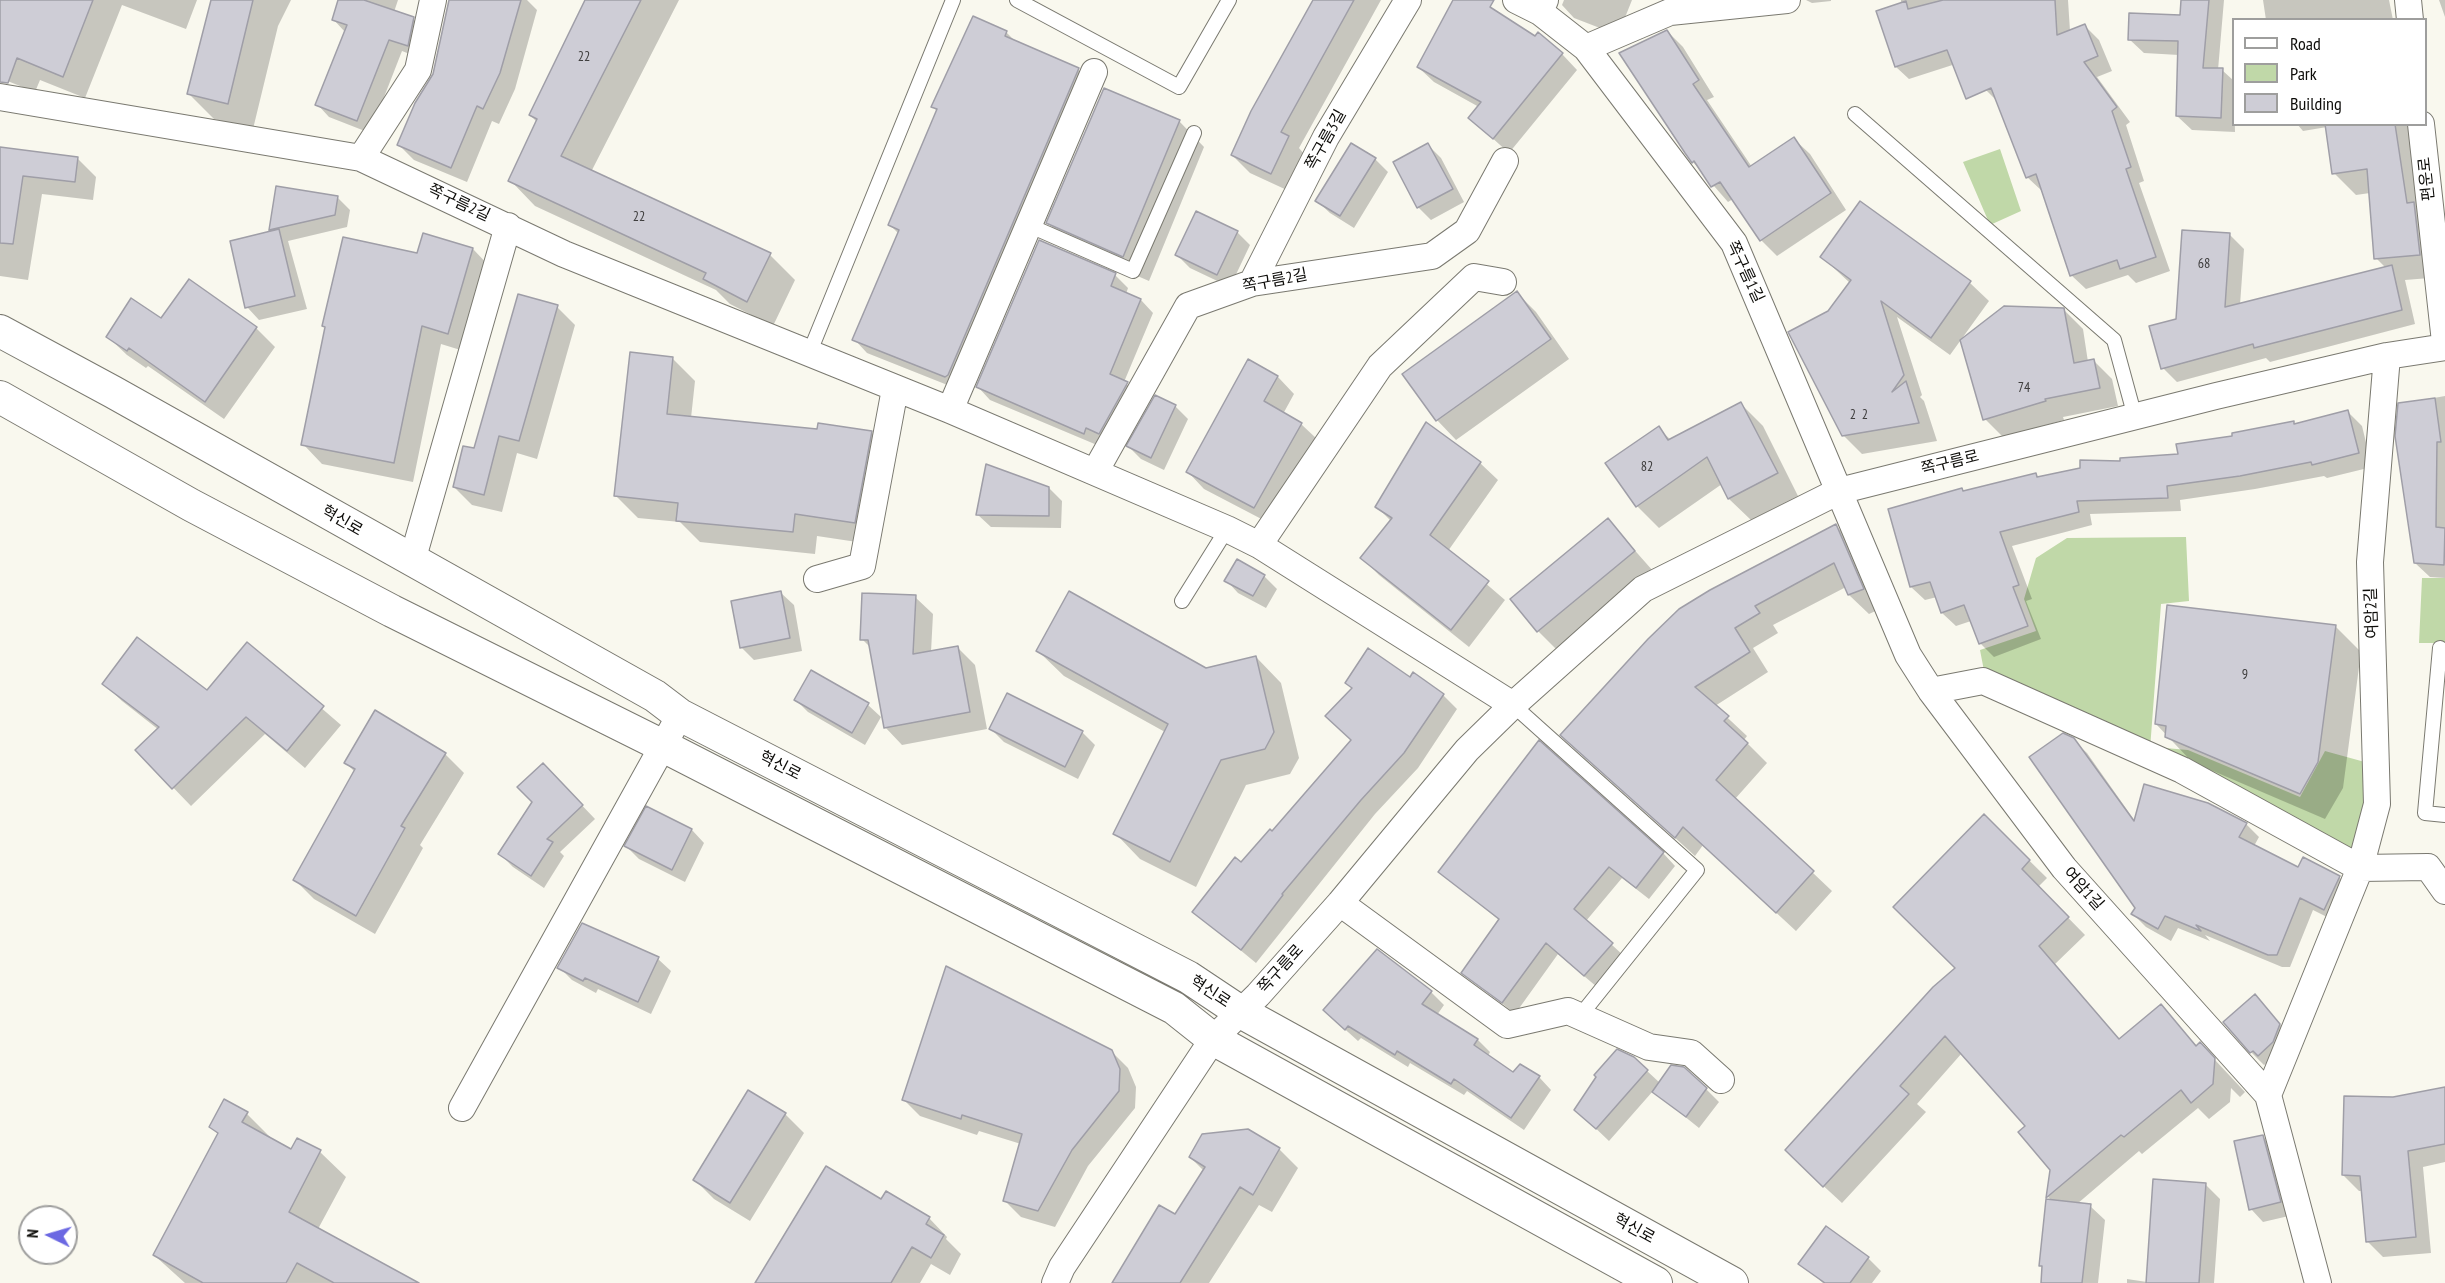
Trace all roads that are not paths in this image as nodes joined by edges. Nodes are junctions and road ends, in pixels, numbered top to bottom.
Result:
1 (434, 0) edge
2 (953, 0) edge
3 (1017, 0) edge
4 (1230, 0) edge
5 (1408, 0) edge
6 (1516, 0) edge
7 (1787, 0) edge
8 (2408, 0) edge
9 (1543, 6) edge
10 (2410, 18) edge
11 (1586, 48) junction
12 (1094, 72) dead end
13 (0, 97) edge
14 (1855, 114) dead end
15 (2421, 126) edge
16 (1194, 133) dead end
17 (361, 158) junction
18 (1505, 161) dead end
19 (1028, 225) junction
20 (508, 226) junction
21 (1503, 282) dead end
22 (1252, 283) junction
23 (0, 332) edge
24 (2445, 342) edge
25 (2445, 347) edge
26 (809, 354) junction
27 (2386, 356) junction
28 (895, 388) junction
29 (0, 398) edge
30 (950, 410) junction
31 (2135, 417) junction
32 (1095, 472) junction
33 (1839, 491) junction
34 (1227, 529) junction
35 (1259, 545) junction
36 (412, 561) junction
37 (817, 579) dead end
38 (1182, 601) dead end
39 (2440, 648) dead end
40 (1931, 691) junction
41 (1513, 705) junction
42 (680, 715) junction
43 (665, 747) junction
44 (2445, 815) edge
45 (2360, 868) junction
46 (2445, 891) edge
47 (1340, 903) junction
48 (1239, 1011) junction
49 (1580, 1016) junction
50 (1213, 1039) junction
51 (1721, 1080) dead end
52 (2268, 1095) junction
53 (462, 1108) dead end
54 (1055, 1283) edge
55 (1656, 1283) edge
56 (1732, 1283) edge
57 (2318, 1283) edge

1 - 17 street
2 - 26 lane
3 - 4 lane
5 - 22 street, 쪽구름3길
6 - 9 street
7 - 11 street
8 - 10 street
9 - 11 street, 쪽구름1길
11 - 33 street, 쪽구름1길
12 - 19 street
13 - 17 street, 쪽구름2길
14 - 31 lane
15 - 24 street, 편운로
16 - 19 lane
17 - 20 street, 쪽구름2길
18 - 22 street, 쪽구름2길
19 - 30 street
20 - 26 street, 쪽구름2길
20 - 36 street
21 - 35 street
22 - 32 street, 쪽구름2길
23 - 36 street, 혁신로
25 - 27 street, 쪽구름로
26 - 28 street, 쪽구름2길
27 - 31 street, 쪽구름로
27 - 45 street, 여암2길
28 - 30 street, 쪽구름2길
28 - 37 street
29 - 43 street, 혁신로
30 - 32 street, 쪽구름2길
31 - 33 street, 쪽구름로
32 - 34 street, 쪽구름2길
33 - 40 street, 여암1길
33 - 41 street, 쪽구름로
34 - 35 street, 쪽구름2길
34 - 38 lane
35 - 41 street, 쪽구름2길
36 - 42 street, 혁신로
39 - 44 lane
40 - 45 street
40 - 52 street, 여암1길
41 - 47 street, 쪽구름로
41 - 49 lane
42 - 43 street
42 - 48 street, 혁신로
43 - 50 street, 혁신로
43 - 53 street
45 - 46 street
45 - 52 street, 여암2길
47 - 48 street, 쪽구름로
47 - 49 street
48 - 50 street, 쪽구름로
48 - 56 street, 혁신로
49 - 51 street
50 - 54 street, 쪽구름로
50 - 55 street, 혁신로
52 - 57 street, 여암1길

